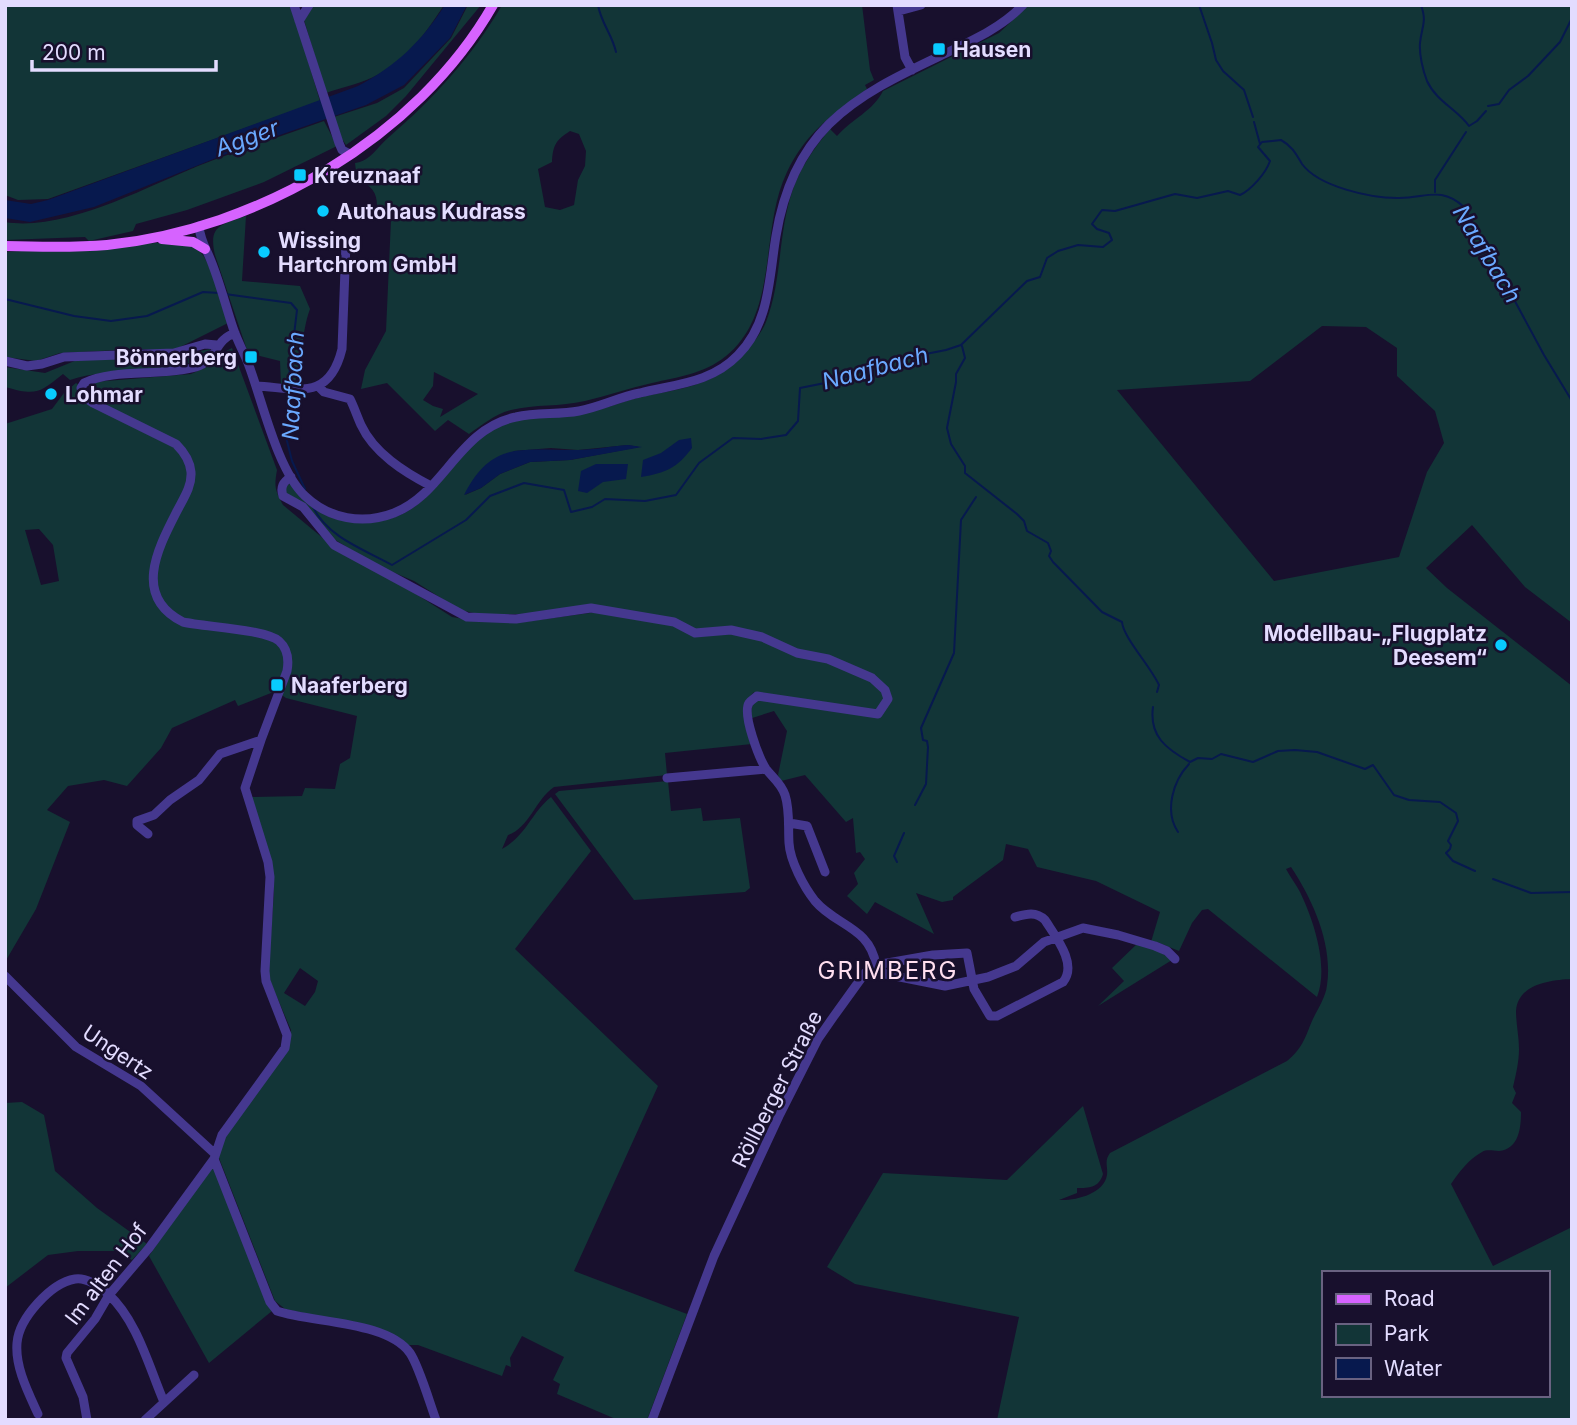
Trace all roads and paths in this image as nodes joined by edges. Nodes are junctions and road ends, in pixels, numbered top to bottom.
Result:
1 (294, 5) edge
2 (309, 5) edge
3 (493, 5) edge
4 (921, 5) edge
5 (1023, 5) edge
6 (898, 8) edge
7 (299, 21) junction
8 (912, 70) junction
9 (350, 154) junction
10 (199, 226) junction
11 (146, 239) junction
12 (346, 243) dead end
13 (5, 246) edge
14 (207, 252) junction
15 (235, 333) junction
16 (217, 345) junction
17 (5, 361) edge
18 (256, 386) junction
19 (319, 387) junction
20 (291, 477) junction
21 (431, 486) junction
22 (261, 740) junction
23 (766, 769) junction
24 (667, 778) dead end
25 (789, 823) junction
26 (148, 834) dead end
27 (825, 872) dead end
28 (1014, 917) dead end
29 (1055, 937) junction
30 (1175, 959) dead end
31 (876, 965) junction
32 (5, 976) edge
33 (972, 981) junction
34 (214, 1156) junction
35 (109, 1295) junction
36 (194, 1375) dead end
37 (164, 1402) junction
38 (38, 1414) dead end
39 (87, 1420) edge
40 (145, 1420) edge
41 (436, 1420) edge
42 (652, 1420) edge

1 - 7 street
2 - 7 street
3 - 9 main road
4 - 6 street
5 - 8 street
6 - 8 street
7 - 9 street
8 - 21 street
9 - 10 main road
10 - 11 main road
10 - 14 street
11 - 13 main road
11 - 14 main road
12 - 19 street
14 - 15 street
15 - 16 street
15 - 18 street
16 - 17 street
16 - 22 street
18 - 19 street
18 - 20 street
19 - 21 street
20 - 21 street
20 - 23 street
22 - 26 street
22 - 34 street, Im alten Hof
23 - 24 street
23 - 25 street
25 - 27 street
25 - 31 street
28 - 29 street
29 - 30 street
29 - 33 street
29 - 33 street
31 - 33 street
31 - 33 street
31 - 42 street, Röllberger Straße
32 - 34 street, Ungertz
34 - 35 street, Im alten Hof
34 - 41 street
35 - 37 street
35 - 38 street
35 - 39 street, Im alten Hof
36 - 37 street
37 - 40 street

